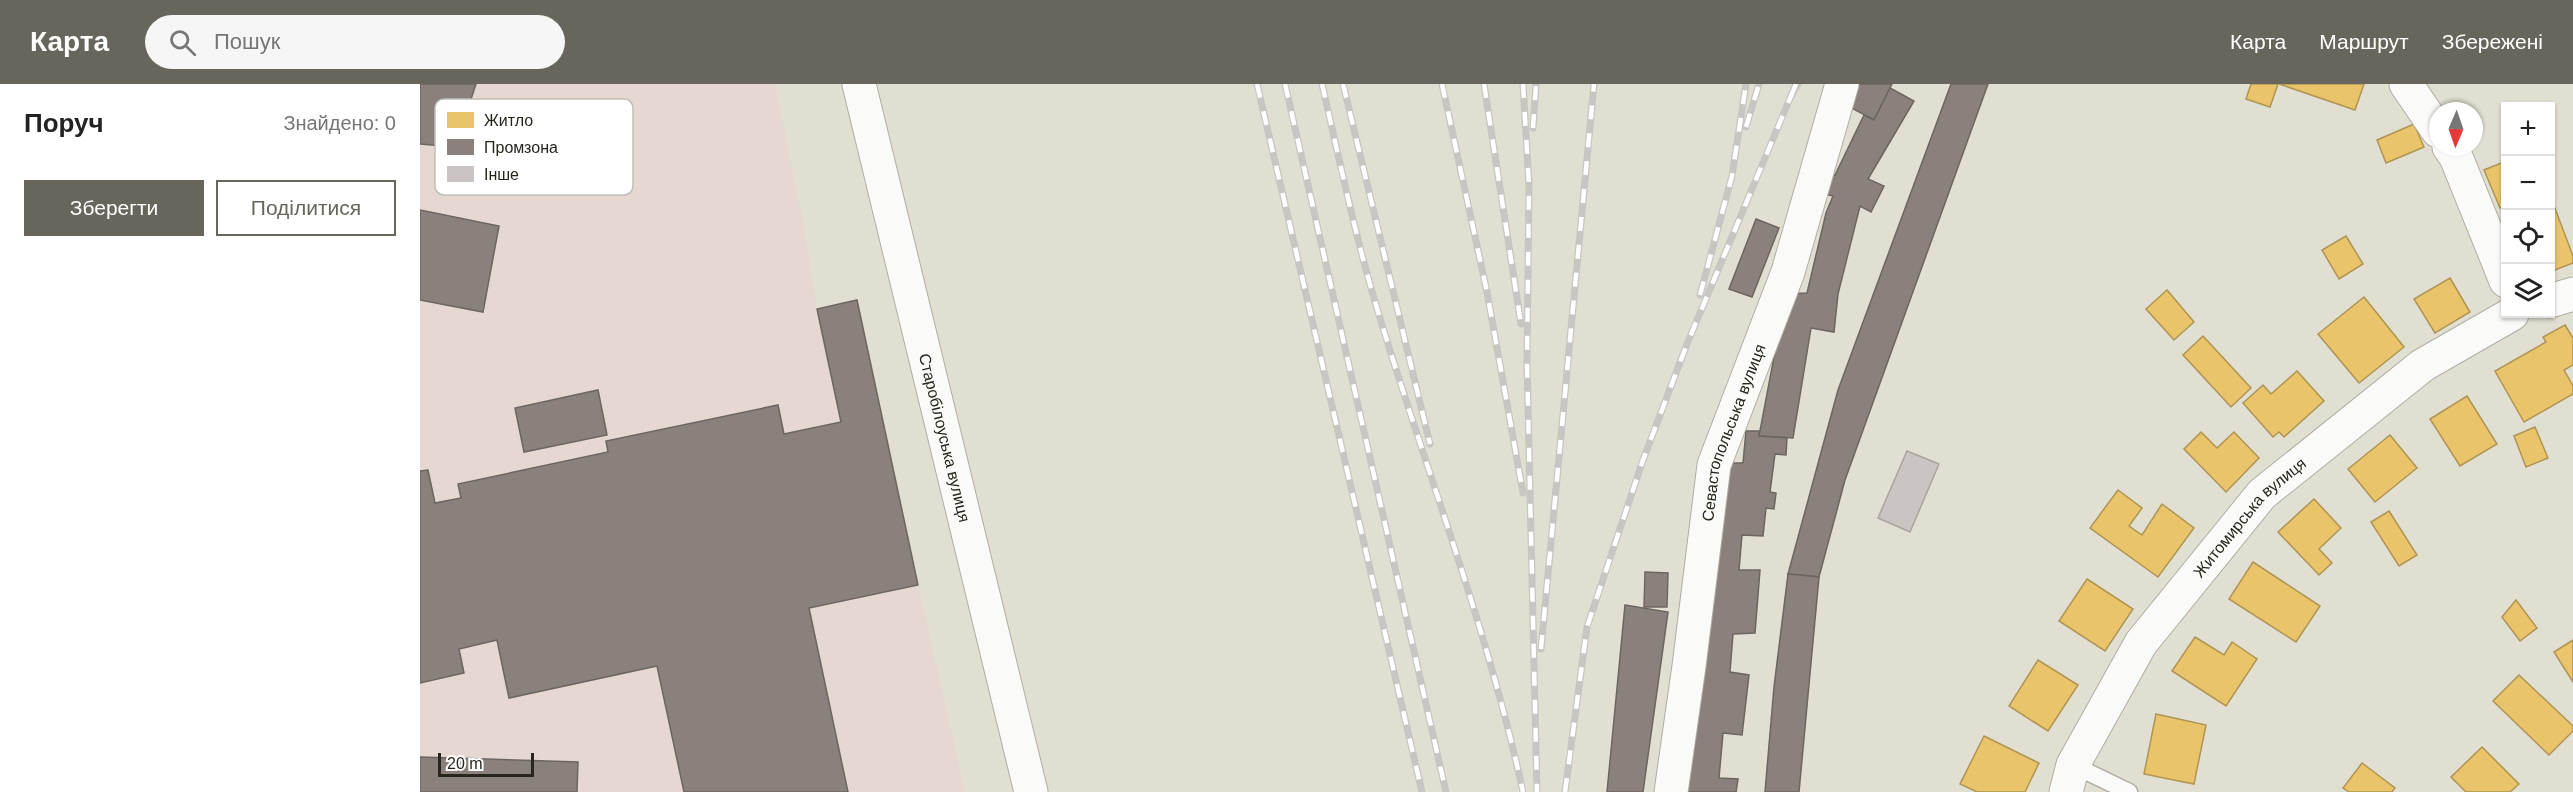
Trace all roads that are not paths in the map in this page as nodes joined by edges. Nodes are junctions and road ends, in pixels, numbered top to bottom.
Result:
1 (859, 84) edge
2 (1842, 84) edge
3 (2406, 84) edge
4 (2429, 118) edge
5 (2455, 156) edge
6 (2501, 271) edge
7 (2573, 294) edge
8 (2555, 299) edge
9 (2505, 318) edge
10 (2070, 778) edge
11 (1031, 792) edge
12 (1671, 792) edge
13 (2129, 792) edge

1 - 11 street, Старобілоуська вулиця
2 - 12 street, Севастопольська вулиця
3 - 4 street
5 - 6 street
7 - 8 street
9 - 10 street, Житомирська вулиця
10 - 13 lane

